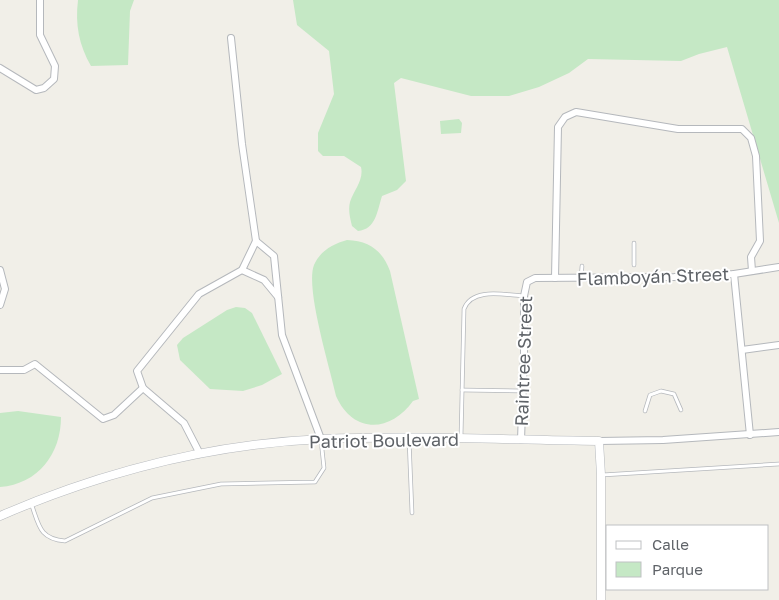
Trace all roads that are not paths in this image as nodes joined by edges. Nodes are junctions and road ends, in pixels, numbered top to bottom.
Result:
1 (40, 0) edge
2 (231, 38) dead end
3 (0, 68) edge
4 (256, 241) junction
5 (634, 243) dead end
6 (634, 265) dead end
7 (582, 266) dead end
8 (779, 267) edge
9 (0, 270) edge
10 (242, 270) junction
11 (752, 271) junction
12 (734, 274) junction
13 (555, 278) junction
14 (581, 279) junction
15 (527, 282) joint
16 (524, 296) junction
17 (278, 298) junction
18 (0, 305) edge
19 (779, 344) edge
20 (742, 350) junction
21 (0, 370) edge
22 (143, 388) junction
23 (462, 390) junction
24 (522, 392) junction
25 (681, 410) dead end
26 (646, 411) dead end
27 (779, 432) edge
28 (750, 435) junction
29 (461, 438) junction
30 (321, 439) junction
31 (409, 439) junction
32 (521, 440) junction
33 (599, 441) junction
34 (200, 454) junction
35 (779, 464) edge
36 (601, 475) junction
37 (31, 503) junction
38 (412, 513) dead end
39 (0, 516) edge
40 (601, 600) edge

1 - 3 street
2 - 4 street
4 - 10 street
4 - 17 street
5 - 6 lane
7 - 14 lane
8 - 11 street, Flamboyán Street
9 - 18 street
10 - 17 street
10 - 22 street
11 - 12 street, Flamboyán Street
11 - 13 street
12 - 14 street, Flamboyán Street
12 - 20 street
13 - 14 street, Flamboyán Street
13 - 15 street, Flamboyán Street
15 - 16 street, Raintree Street
16 - 23 lane
16 - 24 street, Raintree Street
17 - 30 street
19 - 20 street
20 - 28 street
21 - 22 street
22 - 34 street
23 - 24 lane
23 - 29 lane
24 - 32 street, Raintree Street
25 - 26 lane
27 - 28 street, Patriot Boulevard
28 - 33 street, Patriot Boulevard
29 - 31 street, Patriot Boulevard
29 - 32 street, Patriot Boulevard
30 - 31 street, Patriot Boulevard
30 - 34 street, Patriot Boulevard
30 - 37 lane
31 - 38 lane
32 - 33 street, Patriot Boulevard
33 - 36 street
34 - 37 street, Patriot Boulevard
35 - 36 lane
36 - 40 street
37 - 39 street, Patriot Boulevard

